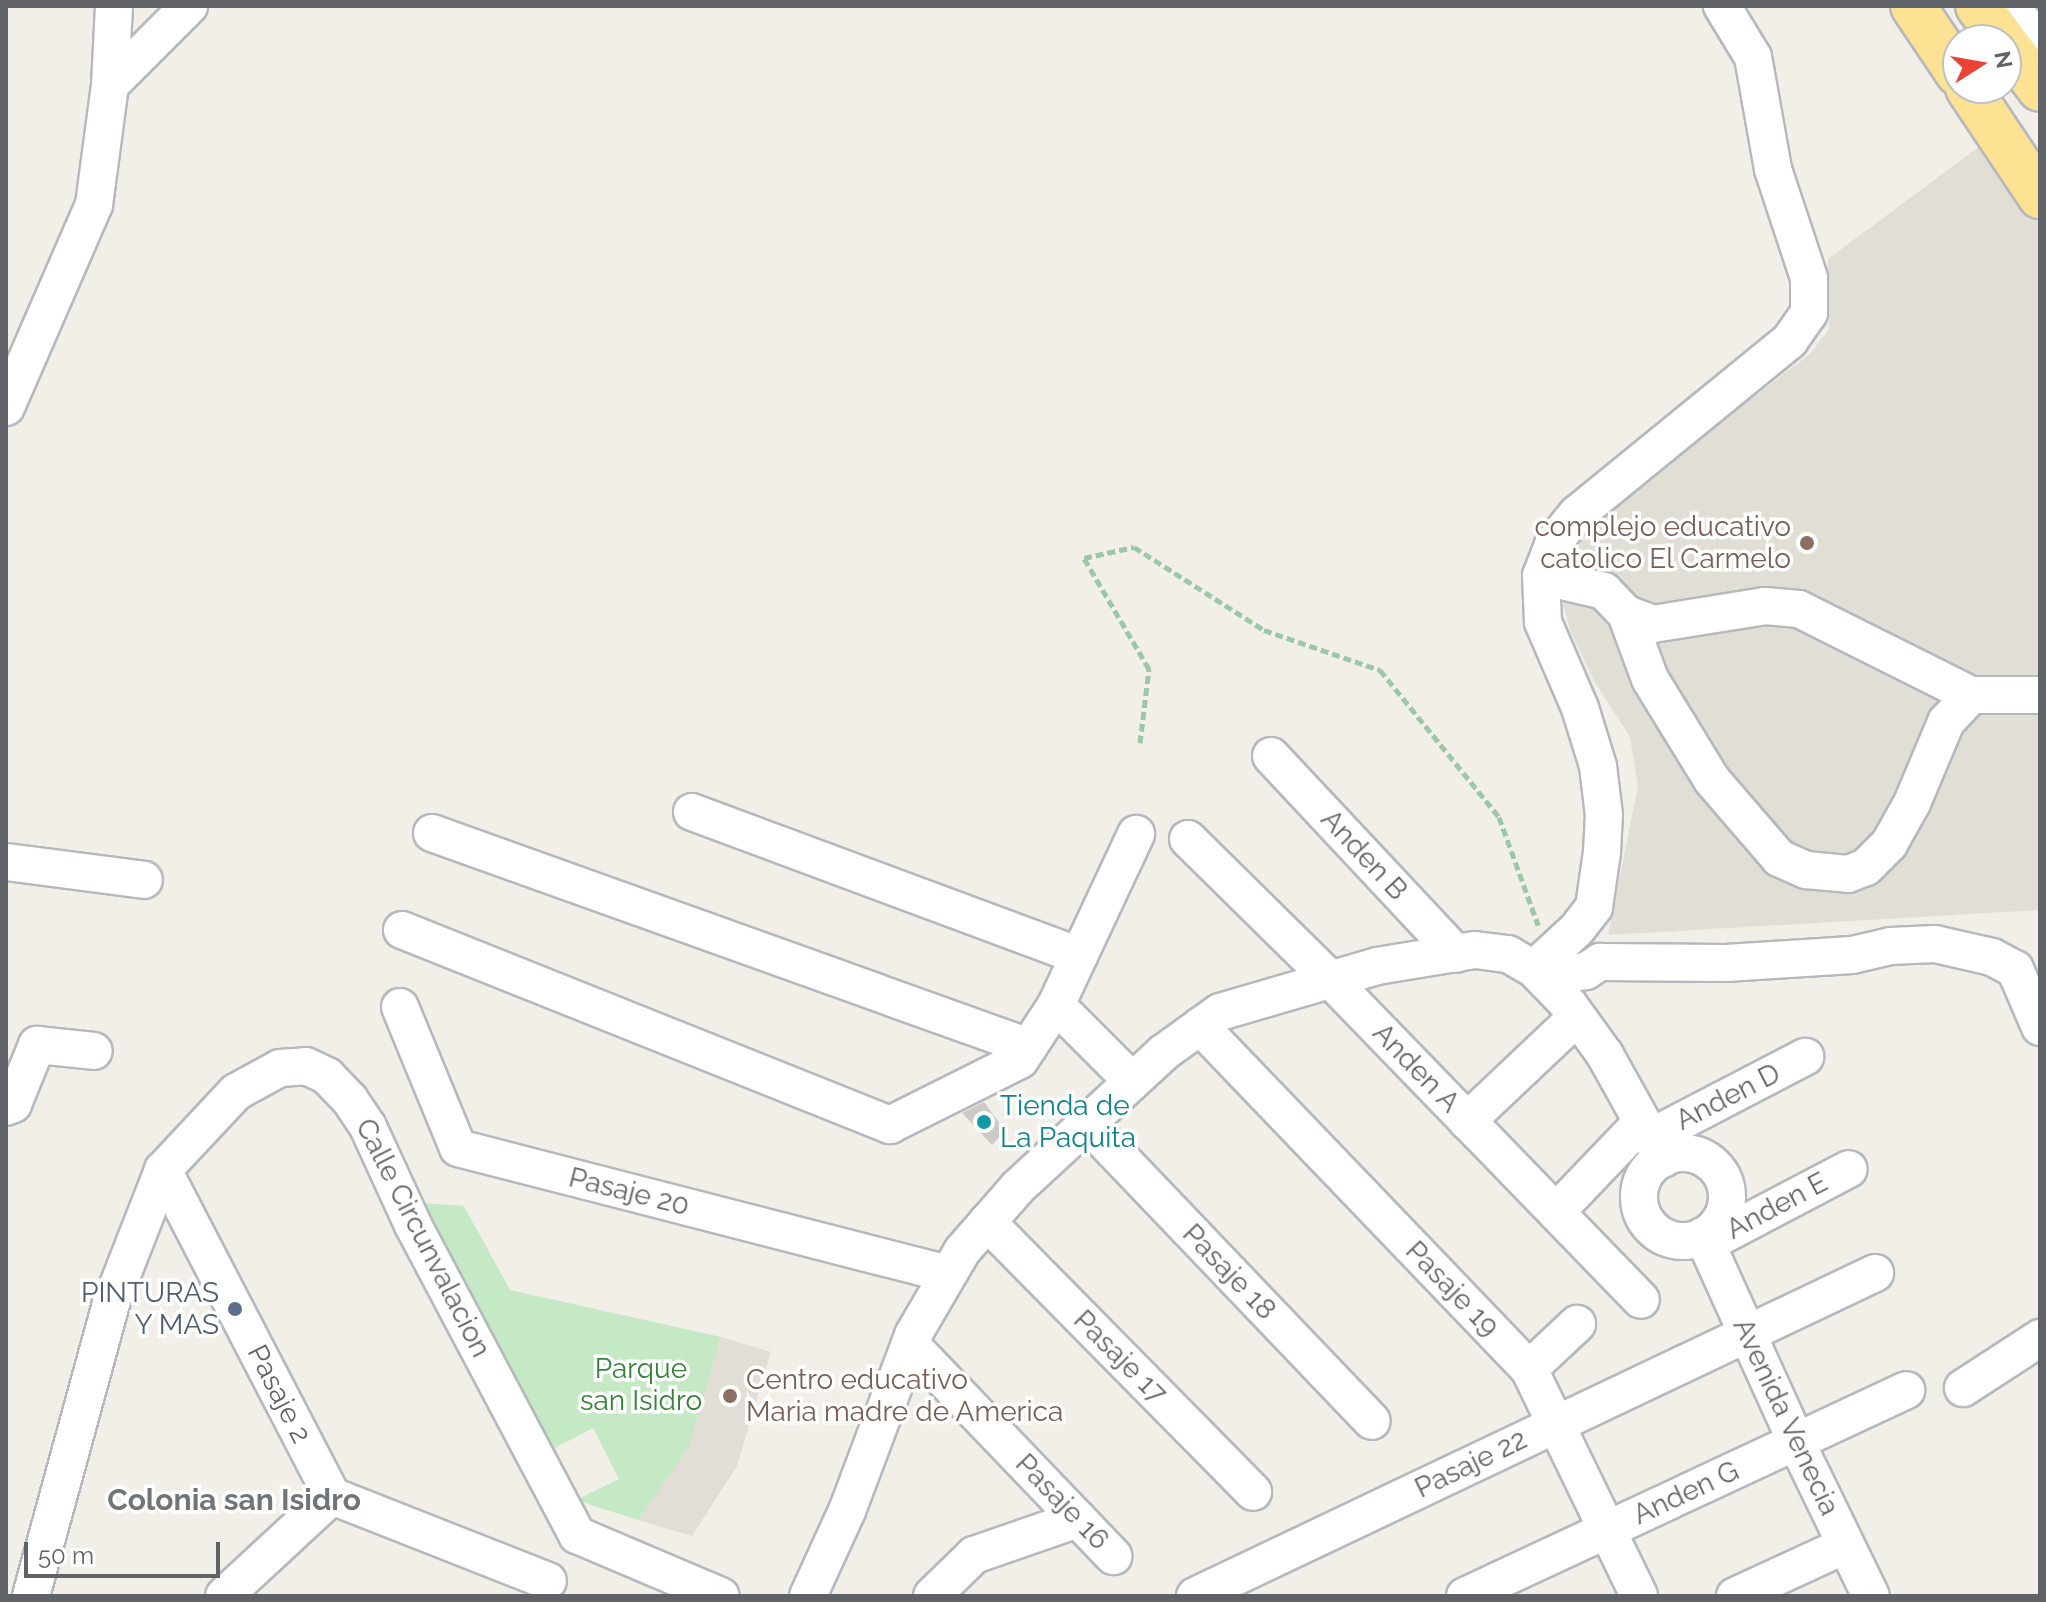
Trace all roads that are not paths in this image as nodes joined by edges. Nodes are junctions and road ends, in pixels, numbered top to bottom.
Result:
1 (189, 6) edge
2 (1722, 6) edge
3 (1913, 6) edge
4 (1978, 6) edge
5 (2013, 6) edge
6 (108, 8) edge
7 (1992, 24) edge
8 (1942, 49) edge
9 (2040, 49) edge
10 (2022, 65) edge
11 (110, 85) junction
12 (2040, 89) edge
13 (1979, 104) edge
14 (2040, 196) edge
15 (6, 407) edge
16 (1541, 576) junction
17 (1626, 614) junction
18 (1971, 695) junction
19 (2040, 695) edge
20 (1271, 756) dead end
21 (692, 812) dead end
22 (432, 833) dead end
23 (1136, 834) dead end
24 (1188, 839) dead end
25 (6, 862) edge
26 (144, 880) dead end
27 (402, 930) dead end
28 (1456, 954) junction
29 (1079, 956) junction
30 (2027, 960) edge
31 (1542, 963) junction
32 (1329, 978) junction
33 (1056, 1005) junction
34 (400, 1007) dead end
35 (1577, 1017) junction
36 (1200, 1026) junction
37 (2040, 1027) edge
38 (1029, 1047) junction
39 (94, 1051) dead end
40 (1805, 1057) dead end
41 (1132, 1081) junction
42 (6, 1107) edge
43 (1467, 1121) junction
44 (1087, 1123) junction
45 (1652, 1139) junction
46 (1849, 1169) dead end
47 (163, 1170) junction
48 (1556, 1212) junction
49 (987, 1222) junction
50 (1705, 1240) junction
51 (1875, 1273) dead end
52 (948, 1274) junction
53 (1641, 1300) dead end
54 (1577, 1324) dead end
55 (1747, 1332) junction
56 (2040, 1338) edge
57 (910, 1344) junction
58 (1529, 1369) junction
59 (1963, 1388) dead end
60 (1906, 1390) dead end
61 (1372, 1421) dead end
62 (1555, 1424) junction
63 (1796, 1442) junction
64 (1253, 1492) dead end
65 (332, 1496) junction
66 (1078, 1519) junction
67 (1607, 1530) junction
68 (577, 1535) junction
69 (1846, 1545) junction
70 (1113, 1556) dead end
71 (541, 1588) edge
72 (31, 1596) edge
73 (224, 1596) edge
74 (721, 1596) edge
75 (808, 1596) edge
76 (932, 1596) edge
77 (1195, 1596) edge
78 (1465, 1596) edge
79 (1639, 1596) edge
80 (1735, 1596) edge
81 (1871, 1596) edge

1 - 11 street
2 - 16 street
3 - 8 highway
4 - 7 highway
5 - 9 street
6 - 11 street
10 - 12 highway
11 - 15 street
13 - 14 highway
16 - 17 street
16 - 31 street
17 - 18 street
17 - 18 street
18 - 19 street
20 - 28 street, Anden B
21 - 29 street
22 - 38 street
23 - 29 street
24 - 32 street, Anden A
25 - 26 street
27 - 38 street
28 - 31 street
28 - 32 street
29 - 33 street
30 - 31 street
30 - 37 street
31 - 35 street
32 - 36 street
32 - 43 street, Anden A
33 - 38 street
33 - 41 street
34 - 52 street, Pasaje 20
35 - 43 street
35 - 45 street
36 - 41 street
36 - 58 street, Pasaje 19
39 - 42 street
40 - 45 street, Anden D
41 - 44 street
43 - 48 street, Anden A
44 - 49 street
44 - 61 street, Pasaje 18
45 - 48 street, Anden D
45 - 50 street
45 - 50 street
46 - 50 street, Anden E
47 - 65 street, Pasaje 2
47 - 68 street, Calle Circunvalacion
47 - 72 street, Calle Circunvalacion
48 - 53 street, Anden A
49 - 52 street
49 - 64 street, Pasaje 17
50 - 55 street, Avenida Venecia
51 - 55 street, Pasaje 22
52 - 57 street
54 - 58 street
55 - 62 street, Pasaje 22
55 - 63 street, Avenida Venecia
56 - 59 street
57 - 66 street, Pasaje 16
57 - 75 street
58 - 62 street, Pasaje 19
60 - 63 street, Anden G
62 - 67 street, Pasaje 19
62 - 77 street, Pasaje 22
63 - 67 street, Anden G
63 - 69 street, Avenida Venecia
65 - 71 street
65 - 73 street
66 - 70 street, Pasaje 16
66 - 76 street
67 - 78 street, Anden G
67 - 79 street, Pasaje 19
68 - 71 street
68 - 74 street
69 - 80 street
69 - 81 street, Avenida Venecia

